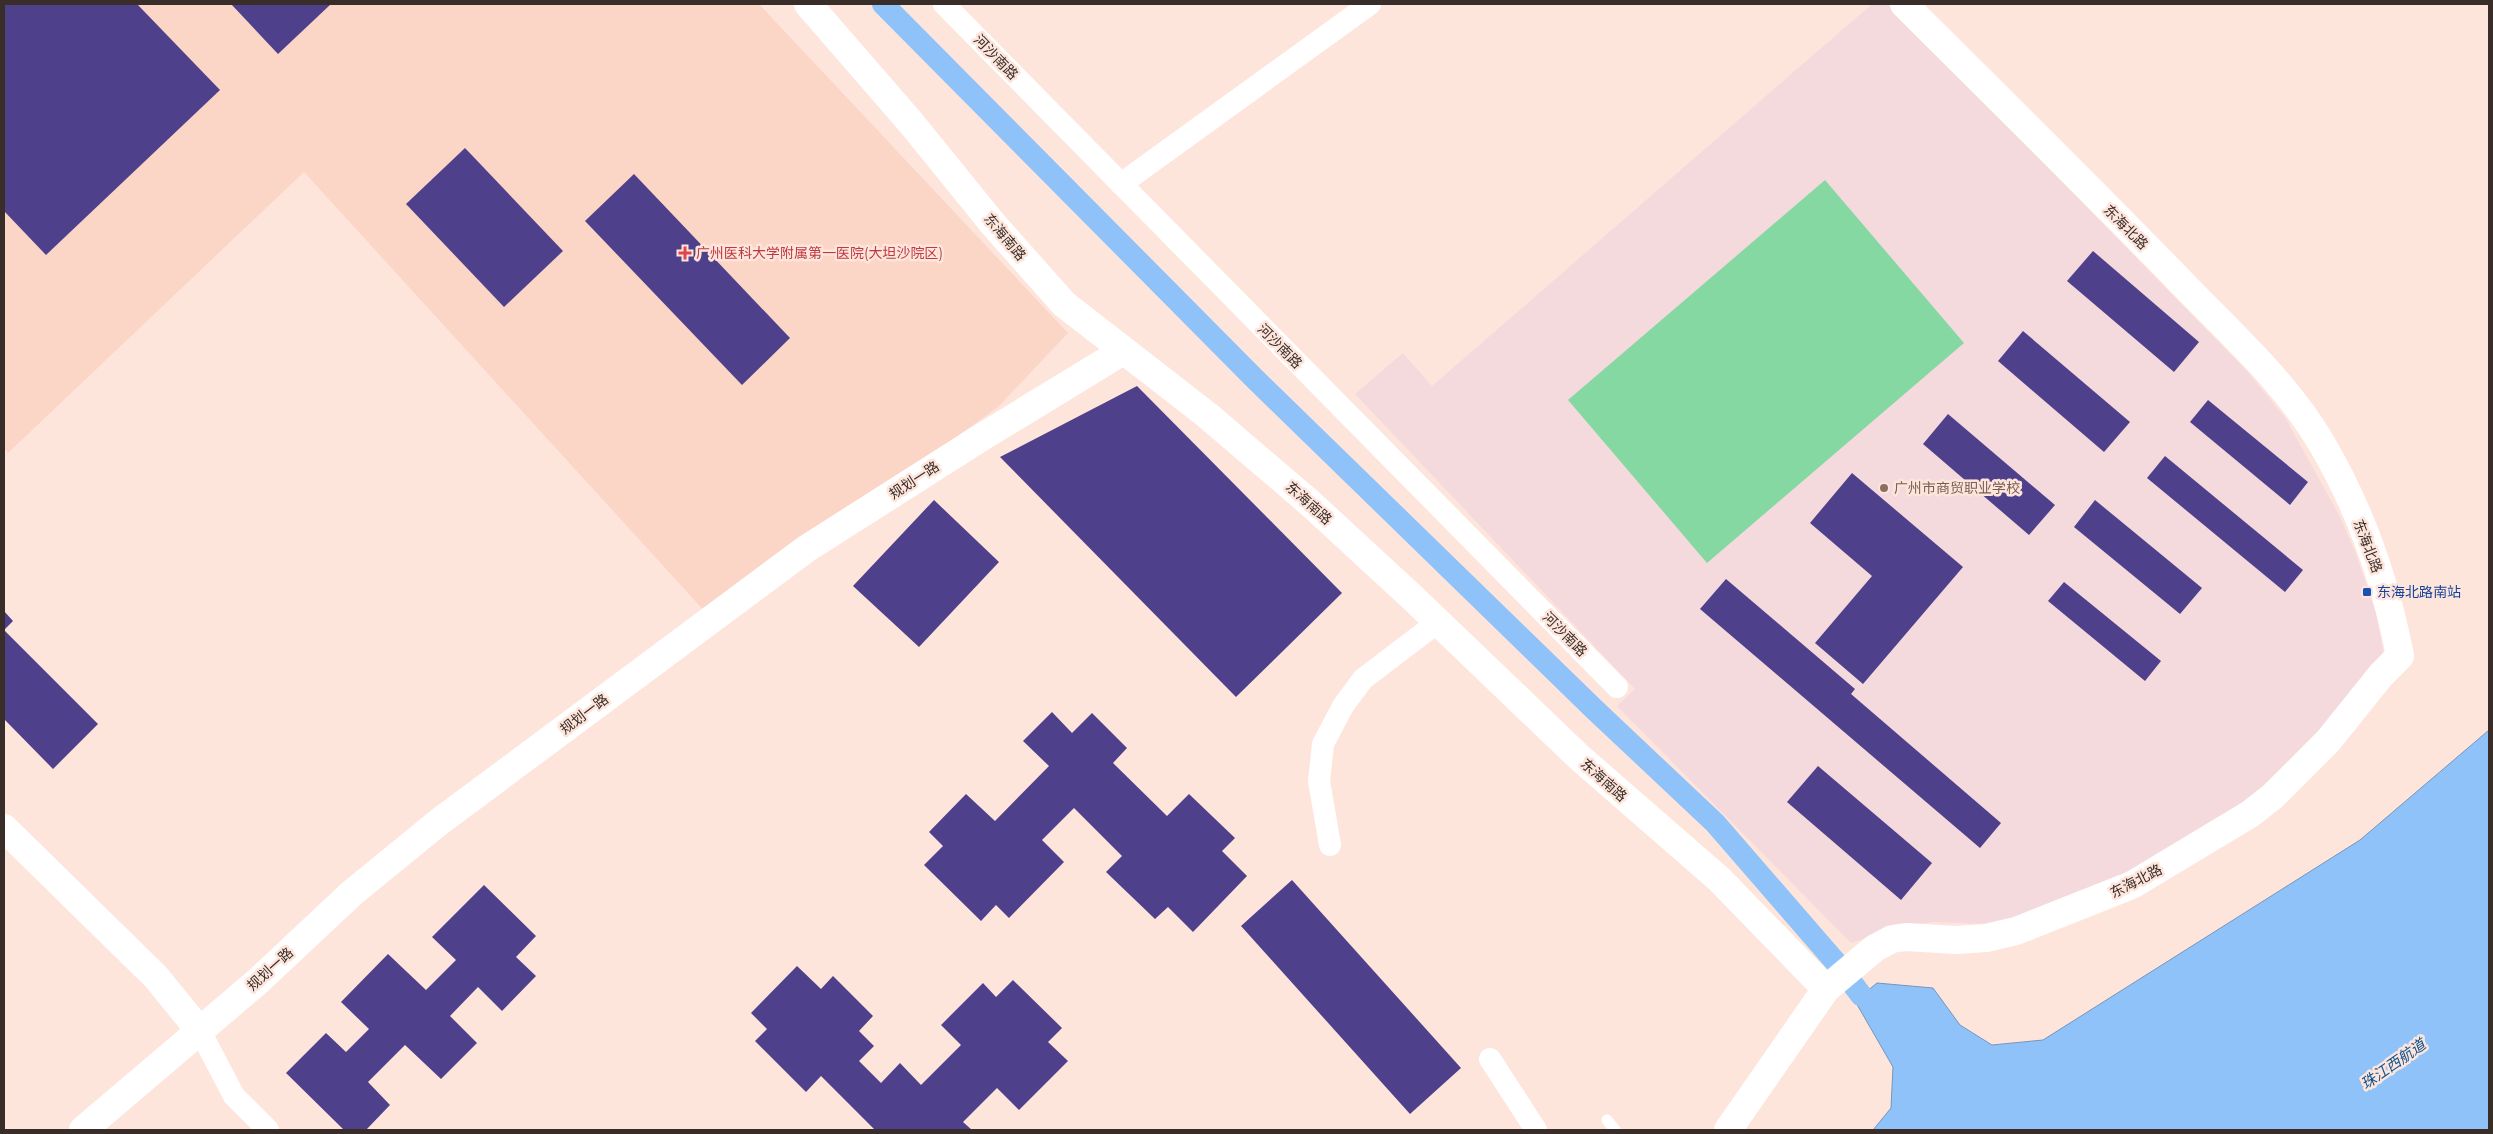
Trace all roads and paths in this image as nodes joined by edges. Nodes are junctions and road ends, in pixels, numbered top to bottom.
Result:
1 (808, 4) edge
2 (944, 4) edge
3 (1370, 4) edge
4 (1904, 4) edge
5 (1121, 184) junction
6 (1124, 351) junction
7 (1438, 622) junction
8 (1617, 687) dead end
9 (4, 828) edge
10 (1330, 845) dead end
11 (1833, 983) junction
12 (200, 1031) junction
13 (1490, 1059) dead end
14 (1607, 1120) dead end
15 (83, 1130) edge
16 (268, 1130) edge
17 (1536, 1130) edge
18 (1615, 1130) edge
19 (1728, 1130) edge

1 - 6 street, 东海南路
2 - 5 street, 河沙南路
3 - 5 street
4 - 11 street, 东海北路
5 - 8 street, 河沙南路
6 - 7 street, 东海南路
6 - 12 street, 规划一路
7 - 10 street
7 - 11 street, 东海南路
9 - 12 street
11 - 19 street
12 - 15 street, 规划一路
12 - 16 street
13 - 17 street
14 - 18 lane

